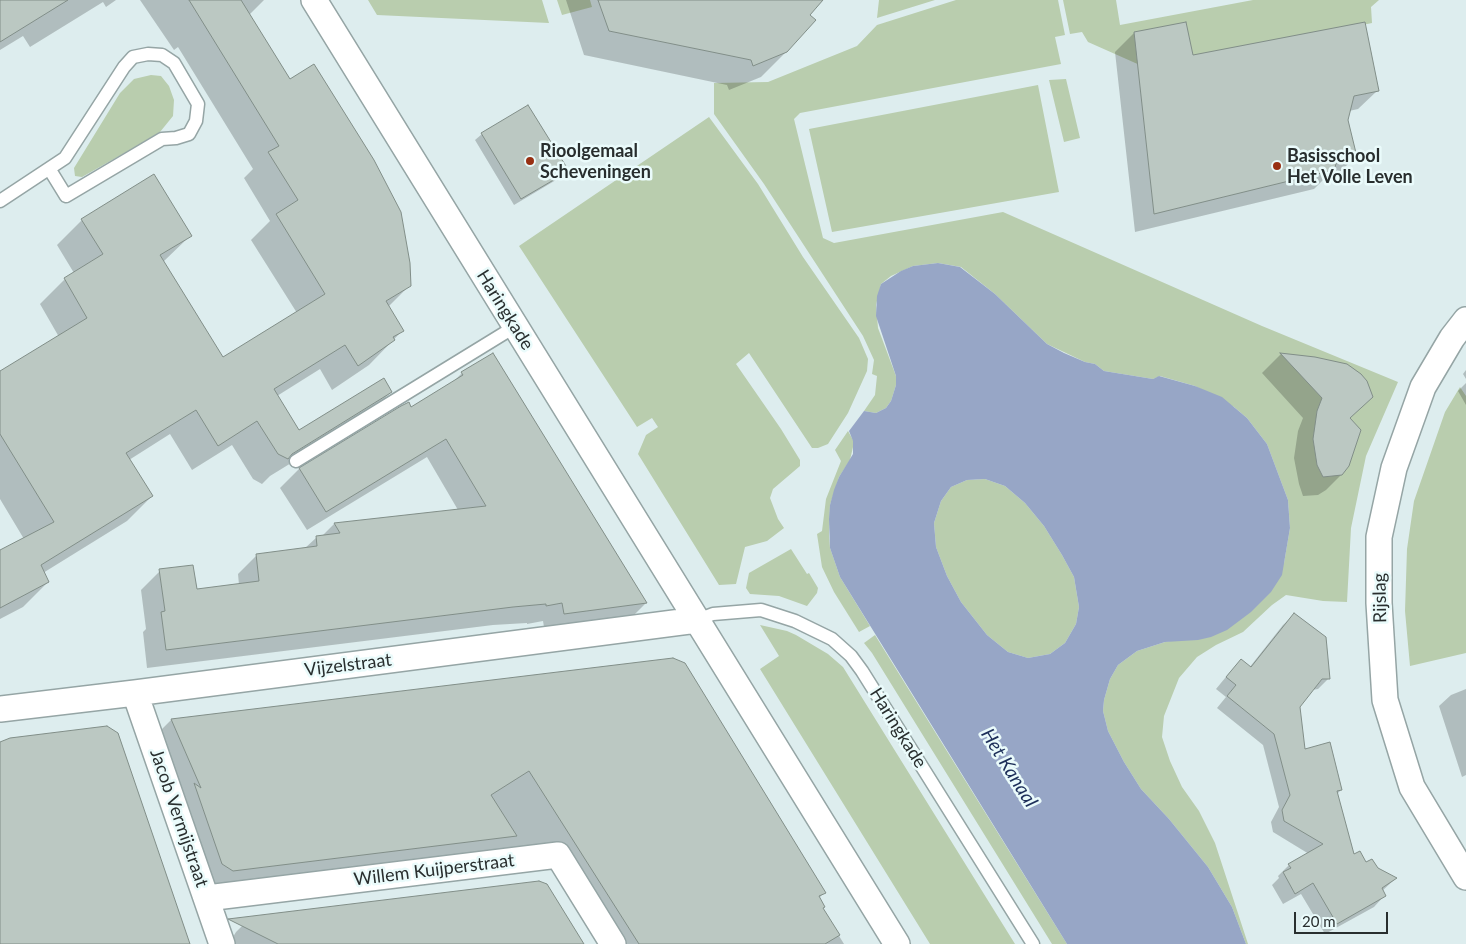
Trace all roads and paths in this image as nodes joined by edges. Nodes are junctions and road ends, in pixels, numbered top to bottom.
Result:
1 (314, 0) edge
2 (50, 170) junction
3 (0, 201) edge
4 (1466, 320) edge
5 (516, 326) junction
6 (296, 461) dead end
7 (697, 620) junction
8 (135, 693) junction
9 (0, 709) edge
10 (1466, 877) edge
11 (207, 898) junction
12 (222, 944) edge
13 (613, 944) edge
14 (897, 944) edge
15 (1033, 944) edge

1 - 5 street, Haringkade
2 - 2 lane
2 - 3 lane
4 - 10 street, Rijslag
5 - 6 lane
5 - 7 street, Haringkade
7 - 8 street, Vijzelstraat
7 - 14 street, Haringkade
7 - 15 lane, Haringkade
8 - 9 street, Vijzelstraat
8 - 11 street, Jacob Vermijstraat
11 - 12 street, Jacob Vermijstraat
11 - 13 street, Willem Kuijperstraat

